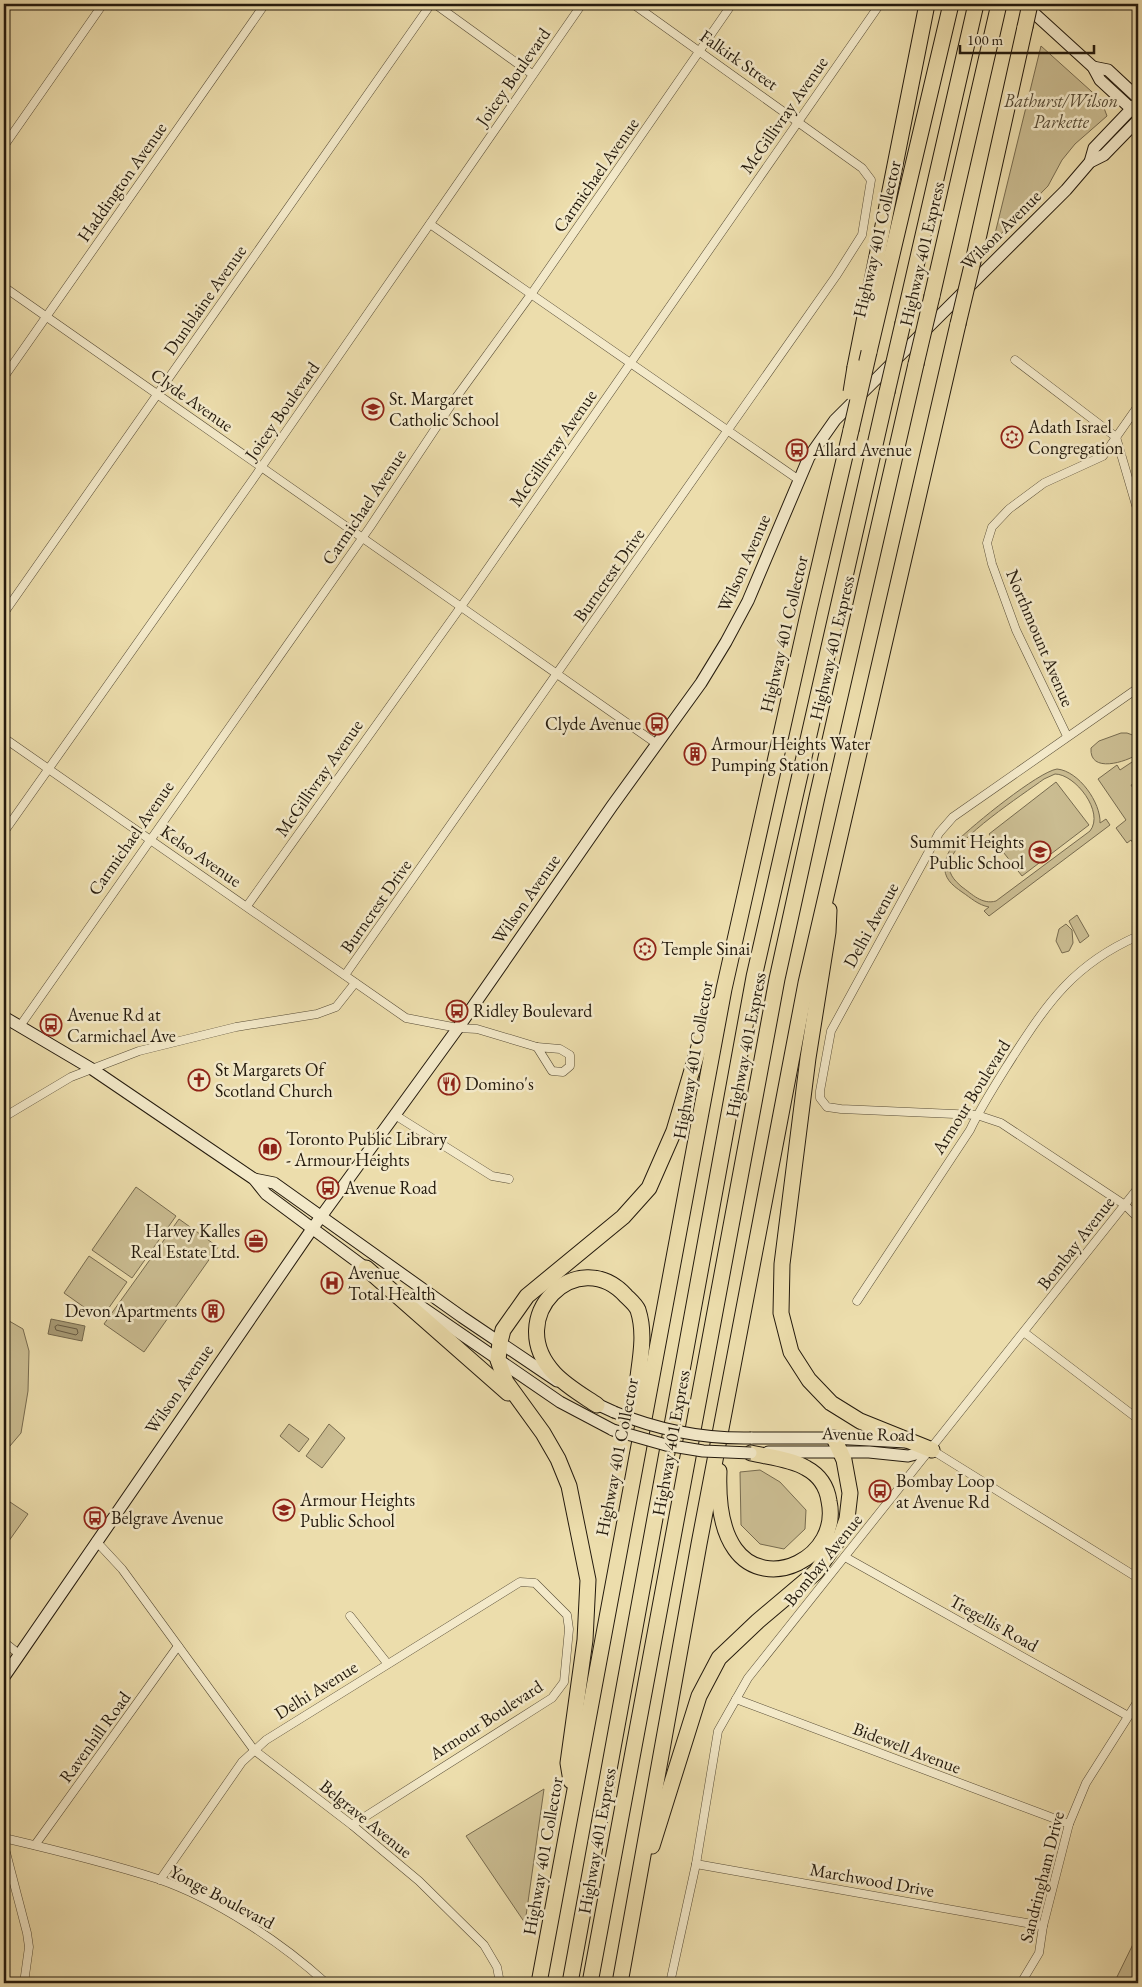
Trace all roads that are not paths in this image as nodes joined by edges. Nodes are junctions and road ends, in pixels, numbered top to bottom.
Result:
1 (103, 4) edge
2 (265, 4) edge
3 (431, 4) edge
4 (435, 4) edge
5 (582, 4) edge
6 (633, 4) edge
7 (732, 4) edge
8 (880, 4) edge
9 (927, 4) edge
10 (951, 4) edge
11 (976, 4) edge
12 (1024, 4) edge
13 (1030, 4) edge
14 (999, 6) edge
15 (701, 51) junction
16 (1093, 66) junction
17 (532, 74) junction
18 (1138, 98) edge
19 (1136, 108) edge
20 (798, 120) junction
21 (1138, 120) edge
22 (4, 146) edge
23 (1090, 162) junction
24 (871, 180) joint
25 (430, 224) junction
26 (4, 286) edge
27 (532, 293) junction
28 (46, 318) junction
29 (1015, 360) dead end
30 (631, 363) junction
31 (4, 377) edge
32 (158, 394) junction
33 (1138, 406) edge
34 (728, 432) junction
35 (848, 435) junction
36 (1116, 437) junction
37 (262, 466) junction
38 (799, 480) junction
39 (1138, 512) edge
40 (363, 537) junction
41 (461, 605) junction
42 (4, 613) edge
43 (558, 674) junction
44 (1138, 688) edge
45 (1067, 736) junction
46 (4, 738) edge
47 (657, 744) junction
48 (48, 769) junction
49 (4, 832) edge
50 (150, 838) junction
51 (830, 874) junction
52 (247, 906) junction
53 (1138, 936) edge
54 (345, 975) junction
55 (355, 983) junction
56 (723, 997) junction
57 (4, 1016) edge
58 (20, 1026) junction
59 (458, 1028) junction
60 (536, 1047) junction
61 (92, 1069) junction
62 (395, 1115) junction
63 (977, 1115) junction
64 (4, 1117) edge
65 (254, 1179) junction
66 (509, 1179) dead end
67 (1138, 1188) edge
68 (1125, 1205) junction
69 (322, 1216) junction
70 (1138, 1218) edge
71 (312, 1229) junction
72 (366, 1268) junction
73 (857, 1301) dead end
74 (1025, 1333) junction
75 (500, 1342) junction
76 (498, 1360) junction
77 (597, 1405) junction
78 (523, 1406) junction
79 (1138, 1420) edge
80 (721, 1429) junction
81 (640, 1433) junction
82 (751, 1445) junction
83 (838, 1445) junction
84 (932, 1450) junction
85 (96, 1540) junction
86 (844, 1557) junction
87 (1138, 1578) edge
88 (535, 1583) joint
89 (350, 1616) dead end
90 (4, 1642) edge
91 (178, 1646) junction
92 (19, 1654) junction
93 (387, 1663) junction
94 (4, 1677) edge
95 (736, 1700) junction
96 (1138, 1701) edge
97 (1128, 1716) junction
98 (254, 1750) junction
99 (573, 1793) junction
100 (1068, 1824) junction
101 (352, 1825) junction
102 (4, 1838) edge
103 (4, 1845) edge
104 (35, 1845) junction
105 (696, 1864) junction
106 (639, 1874) junction
107 (160, 1880) junction
108 (1043, 1926) junction
109 (24, 1983) edge
110 (326, 1983) edge
111 (500, 1983) edge
112 (539, 1983) edge
113 (570, 1983) edge
114 (590, 1983) edge
115 (620, 1983) edge
116 (670, 1983) edge
117 (1021, 1983) edge

1 - 22 street
2 - 28 street, Haddington Avenue
3 - 32 street, Dunblaine Avenue
4 - 17 street
5 - 17 street, Joicey Boulevard
6 - 15 street, Falkirk Street
7 - 15 street, Carmichael Avenue
8 - 20 street, McGillivray Avenue
9 - 35 highway, bridge
10 - 35 highway, Highway 401 Collector, bridge
11 - 113 highway, Highway 401 Express, bridge
12 - 16 main road
13 - 51 highway, bridge
14 - 114 highway, Highway 401 Express, bridge
15 - 20 street, Falkirk Street
15 - 27 street, Carmichael Avenue
16 - 18 main road
16 - 19 main road
17 - 25 street, Joicey Boulevard
19 - 23 main road, Wilson Avenue
20 - 24 street, Falkirk Street
20 - 30 street, McGillivray Avenue
21 - 23 main road, Wilson Avenue
23 - 38 main road, Wilson Avenue
24 - 34 street, Burncrest Drive
25 - 27 street
25 - 37 street, Joicey Boulevard
26 - 28 street, Clyde Avenue
27 - 30 street
27 - 40 street, Carmichael Avenue
28 - 31 street, Haddington Avenue
28 - 32 street, Clyde Avenue
29 - 36 street
30 - 34 street
30 - 41 street, McGillivray Avenue
32 - 37 street, Clyde Avenue
32 - 42 street, Dunblaine Avenue
33 - 36 street, Northmount Avenue
34 - 38 street
34 - 43 street, Burncrest Drive
35 - 56 highway, Highway 401 Collector
36 - 39 street
36 - 45 street, Northmount Avenue
37 - 40 street, Clyde Avenue
37 - 48 street, Joicey Boulevard
38 - 47 main road, Wilson Avenue
40 - 41 street, Clyde Avenue
40 - 50 street, Carmichael Avenue
41 - 43 street, Clyde Avenue
41 - 52 street, McGillivray Avenue
43 - 47 street, Clyde Avenue
43 - 54 street, Burncrest Drive
44 - 45 street, Delhi Avenue
45 - 63 street, Delhi Avenue
46 - 48 street, Kelso Avenue
47 - 59 main road, Wilson Avenue
48 - 49 street, Joicey Boulevard
48 - 50 street, Kelso Avenue
50 - 52 street, Kelso Avenue
50 - 58 street, Carmichael Avenue
51 - 80 highway
51 - 84 highway
52 - 54 street, Kelso Avenue
53 - 63 street, Armour Boulevard
54 - 55 street, Kelso Avenue
55 - 59 street
55 - 61 street
56 - 75 highway
56 - 81 highway, Highway 401 Collector
57 - 58 main road, Avenue Road
58 - 61 main road, Avenue Road
59 - 60 street
59 - 62 main road, Wilson Avenue
60 - 60 street
61 - 64 street
61 - 65 main road, Avenue Road
62 - 66 street
62 - 69 main road, Wilson Avenue
63 - 68 street
63 - 73 street, Armour Boulevard
65 - 69 main road, Avenue Road
65 - 71 main road, Avenue Road
67 - 68 street, Bombay Avenue
68 - 70 street
68 - 74 street, Bombay Avenue
69 - 71 main road, Wilson Avenue
69 - 75 main road, Avenue Road
71 - 72 main road, Avenue Road
71 - 85 main road, Wilson Avenue
72 - 76 main road, Avenue Road
72 - 78 highway
74 - 79 street
74 - 84 street, Bombay Avenue
75 - 76 highway
75 - 77 main road, Avenue Road
76 - 78 highway
76 - 82 main road, Avenue Road, bridge
77 - 81 highway
77 - 82 main road, Avenue Road, bridge
78 - 99 highway
80 - 82 highway
80 - 106 highway
81 - 99 highway, Highway 401 Collector
82 - 83 main road, Avenue Road
83 - 84 main road, Avenue Road
83 - 106 highway
84 - 86 street, Bombay Avenue
84 - 87 street
85 - 91 street, Belgrave Avenue
85 - 92 main road, Wilson Avenue
86 - 95 street, Bombay Avenue
86 - 97 street, Tregellis Road
88 - 93 street, Delhi Avenue
88 - 101 street, Armour Boulevard
89 - 93 street
90 - 92 street
91 - 98 street, Belgrave Avenue
91 - 104 street, Ravenhill Road
92 - 94 main road, Wilson Avenue
93 - 98 street, Delhi Avenue
95 - 100 street, Bidewell Avenue
95 - 105 street, Bombay Avenue
96 - 97 street, Sandringham Drive
97 - 100 street, Sandringham Drive
98 - 101 street, Belgrave Avenue
98 - 107 street, Delhi Avenue
99 - 112 highway, Highway 401 Collector
100 - 108 street, Sandringham Drive
101 - 111 street, Belgrave Avenue
102 - 104 street, Yonge Boulevard
103 - 109 street
104 - 107 street, Yonge Boulevard
105 - 108 street, Marchwood Drive
105 - 116 street, Bombay Avenue
106 - 115 highway
107 - 110 street, Yonge Boulevard
108 - 117 street, Sandringham Drive

